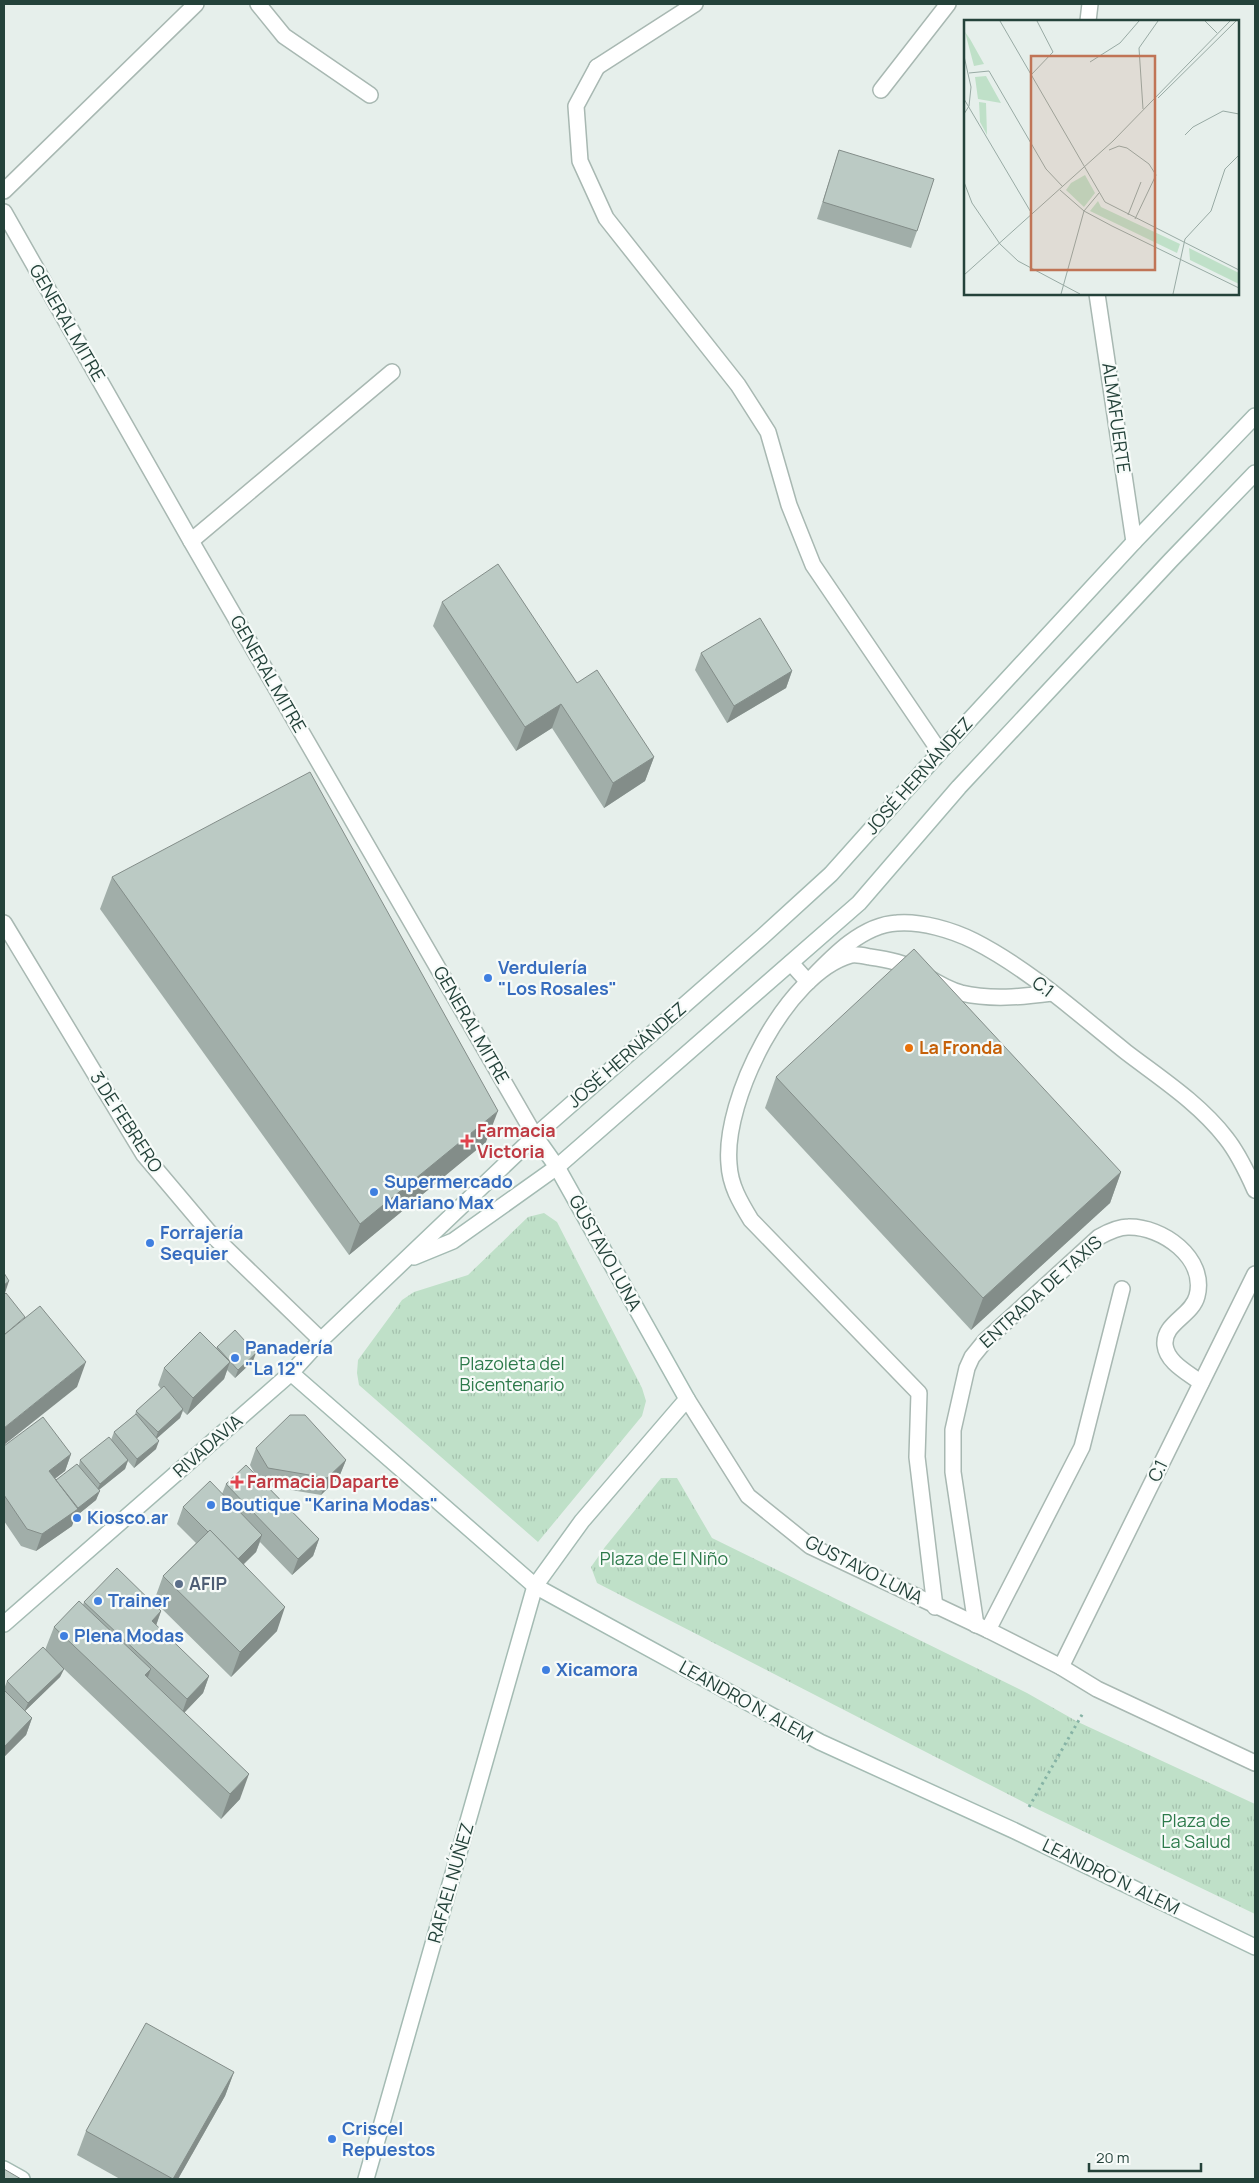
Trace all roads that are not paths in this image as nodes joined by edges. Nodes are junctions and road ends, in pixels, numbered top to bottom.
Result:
1 (196, 4) edge
2 (258, 4) edge
3 (695, 4) edge
4 (948, 4) edge
5 (881, 90) dead end
6 (370, 96) dead end
7 (4, 191) edge
8 (4, 212) edge
9 (1097, 295) edge
10 (392, 372) dead end
11 (1255, 416) edge
12 (1255, 473) edge
13 (190, 541) junction
14 (1134, 542) junction
15 (940, 752) junction
16 (4, 923) edge
17 (791, 963) junction
18 (808, 982) junction
19 (1052, 993) junction
20 (534, 1136) junction
21 (557, 1167) junction
22 (1255, 1190) edge
23 (406, 1261) junction
24 (1255, 1274) edge
25 (1122, 1289) dead end
26 (321, 1340) junction
27 (290, 1373) junction
28 (1202, 1383) junction
29 (687, 1399) junction
30 (535, 1586) junction
31 (936, 1606) junction
32 (6, 1618) edge
33 (982, 1627) junction
34 (1061, 1667) junction
35 (1255, 1763) edge
36 (1255, 1947) edge
37 (4, 2170) edge
38 (22, 2179) edge
39 (366, 2179) edge

1 - 7 street
2 - 6 street
3 - 15 street
4 - 5 street
8 - 13 street, GENERAL MITRE
9 - 14 street, ALMAFUERTE
10 - 13 street
11 - 14 street, JOSÉ HERNÁNDEZ
12 - 17 street, JOSÉ HERNÁNDEZ
13 - 20 street, GENERAL MITRE
14 - 15 street, JOSÉ HERNÁNDEZ
15 - 20 street, JOSÉ HERNÁNDEZ
16 - 26 street, 3 DE FEBRERO
17 - 18 street
17 - 21 street, JOSÉ HERNÁNDEZ
18 - 19 street
18 - 19 street, C.1
18 - 31 street
19 - 22 street, C.1
20 - 21 street, GUSTAVO LUNA
20 - 23 street, JOSÉ HERNÁNDEZ
21 - 23 street, JOSÉ HERNÁNDEZ
21 - 29 street, GUSTAVO LUNA
23 - 26 street, RIVADAVIA
24 - 28 street, C.1
25 - 33 street
26 - 27 street, RIVADAVIA
27 - 30 street, LEANDRO N. ALEM
27 - 32 street, RIVADAVIA
28 - 33 street, ENTRADA DE TAXIS
28 - 34 street, C.1
29 - 30 street, RAFAEL NÚÑEZ
29 - 31 street, GUSTAVO LUNA
30 - 36 street, LEANDRO N. ALEM
30 - 39 street, RAFAEL NÚÑEZ
31 - 33 street, GUSTAVO LUNA
33 - 34 street, GUSTAVO LUNA
34 - 35 street, GUSTAVO LUNA
37 - 38 street

